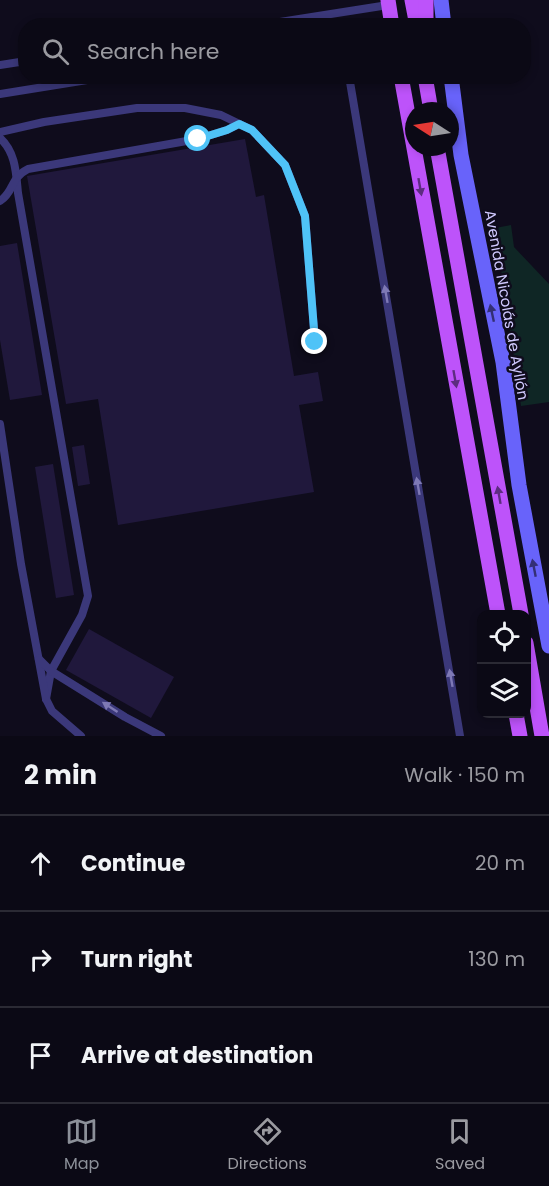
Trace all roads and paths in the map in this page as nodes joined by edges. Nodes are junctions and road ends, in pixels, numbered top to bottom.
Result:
1 (412, 0) edge
2 (426, 0) edge
3 (441, 0) edge
4 (388, 2) edge
5 (299, 18) edge
6 (391, 18) edge
7 (415, 18) edge
8 (426, 18) edge
9 (443, 18) edge
10 (18, 62) edge
11 (0, 65) edge
12 (62, 84) edge
13 (349, 84) edge
14 (402, 84) edge
15 (426, 84) edge
16 (452, 84) edge
17 (0, 94) edge
18 (429, 102) edge
19 (239, 124) junction
20 (0, 132) edge
21 (0, 138) edge
22 (439, 156) edge
23 (16, 175) junction
24 (0, 201) edge
25 (315, 342) dead end
26 (0, 424) edge
27 (497, 610) edge
28 (520, 610) edge
29 (549, 646) edge
30 (39, 659) junction
31 (530, 664) edge
32 (51, 671) junction
33 (46, 699) junction
34 (517, 718) edge
35 (81, 736) edge
36 (161, 736) edge
37 (460, 736) edge
38 (520, 736) edge
39 (543, 736) edge

1 - 7 main road
2 - 8 main road
3 - 9 street
4 - 5 lane
4 - 6 main road
10 - 11 lane
12 - 17 lane
37 -> 13 lane
14 -> 27 main road
15 - 18 main road
29 -> 16 street, Avenida Nicolás de Ayllón
19 - 20 lane
19 - 23 lane
19 - 25 lane
21 - 23 lane
28 -> 22 main road
23 - 24 lane
23 - 32 lane
26 - 30 lane
30 - 32 lane
30 - 33 lane
31 - 39 main road
32 - 33 lane
36 -> 32 lane
33 - 35 lane
34 - 38 main road

